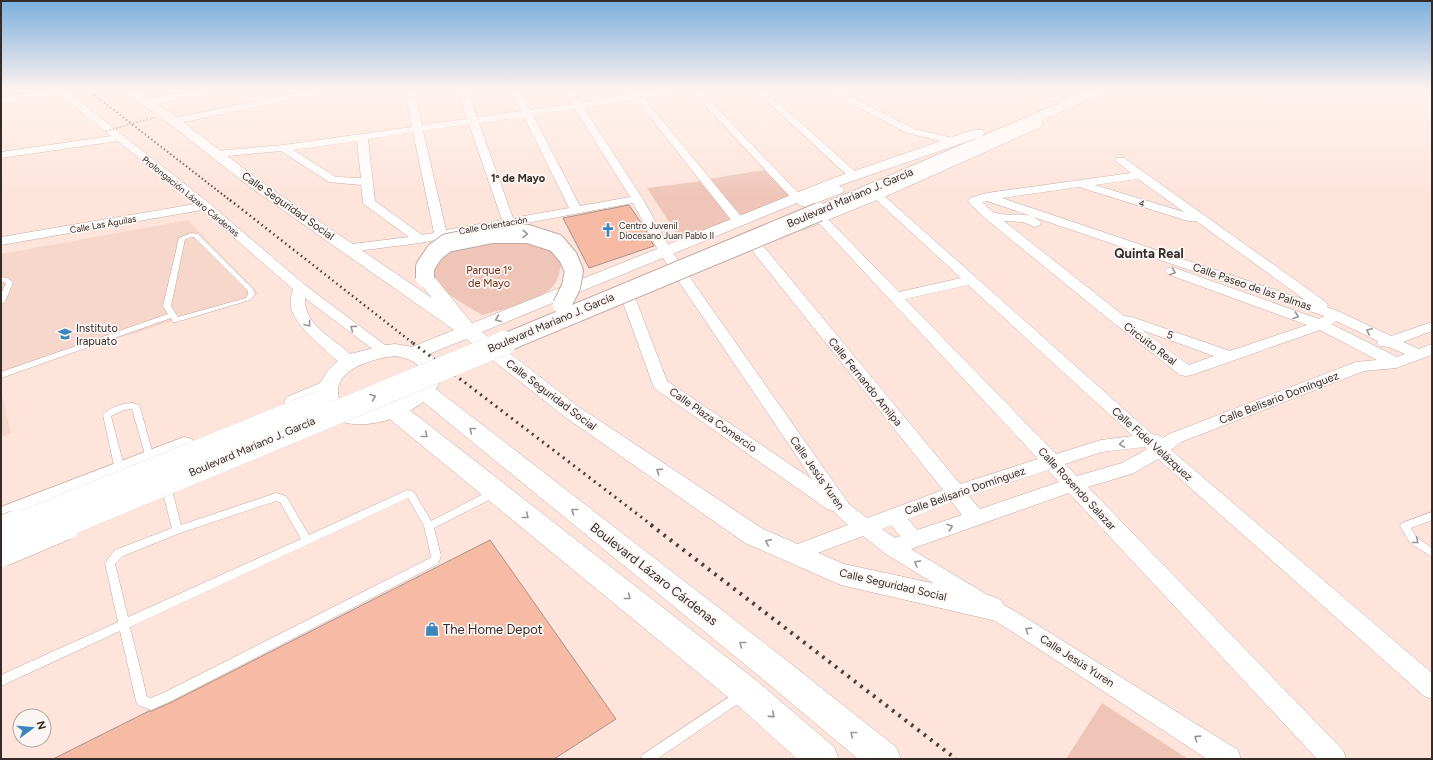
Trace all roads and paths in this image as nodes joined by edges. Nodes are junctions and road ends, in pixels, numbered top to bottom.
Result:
1 (104, 125) edge
2 (124, 125) edge
3 (180, 125) edge
4 (438, 125) edge
5 (475, 125) edge
6 (533, 125) edge
7 (590, 125) edge
8 (662, 125) edge
9 (730, 125) edge
10 (798, 125) edge
11 (900, 125) edge
12 (996, 125) edge
13 (1016, 125) edge
14 (1034, 125) edge
15 (418, 128) junction
16 (106, 131) dead end
17 (911, 131) junction
18 (978, 133) junction
19 (362, 136) junction
20 (119, 138) junction
21 (953, 141) junction
22 (283, 148) junction
23 (930, 150) junction
24 (217, 154) junction
25 (1, 155) edge
26 (1120, 160) dead end
27 (1140, 175) junction
28 (854, 176) junction
29 (366, 182) junction
30 (1079, 184) junction
31 (877, 195) junction
32 (987, 196) junction
33 (637, 199) junction
34 (205, 206) junction
35 (810, 208) junction
36 (576, 210) junction
37 (990, 216) junction
38 (1205, 221) junction
39 (739, 222) junction
40 (509, 223) junction
41 (441, 235) junction
42 (420, 238) junction
43 (1, 241) edge
44 (755, 244) junction
45 (349, 248) junction
46 (666, 252) junction
47 (1151, 258) junction
48 (682, 276) junction
49 (1, 279) edge
50 (971, 280) junction
51 (300, 288) junction
52 (628, 297) junction
53 (895, 297) junction
54 (1, 302) edge
55 (562, 304) junction
56 (1111, 314) junction
57 (172, 315) junction
58 (1335, 316) junction
59 (1321, 325) junction
60 (1432, 326) edge
61 (468, 331) junction
62 (1390, 341) junction
63 (1432, 349) edge
64 (1370, 350) junction
65 (384, 351) junction
66 (494, 352) junction
67 (414, 353) junction
68 (1417, 354) junction
69 (1229, 356) junction
70 (350, 363) junction
71 (1396, 363) junction
72 (1362, 366) junction
73 (1, 375) edge
74 (427, 384) junction
75 (327, 388) junction
76 (394, 410) junction
77 (345, 414) junction
78 (258, 416) junction
79 (275, 443) junction
80 (1153, 445) junction
81 (150, 458) junction
82 (1051, 462) junction
83 (120, 470) junction
84 (1072, 485) junction
85 (167, 490) junction
86 (496, 492) junction
87 (955, 493) junction
88 (842, 509) junction
89 (895, 516) junction
90 (1432, 516) edge
91 (1, 517) edge
92 (976, 518) junction
93 (429, 526) junction
94 (864, 528) junction
95 (177, 530) junction
96 (1, 532) edge
97 (913, 539) junction
98 (307, 541) junction
99 (893, 548) junction
100 (1, 552) edge
101 (1432, 553) edge
102 (794, 554) junction
103 (1, 561) edge
104 (992, 608) junction
105 (125, 625) junction
106 (758, 679) junction
107 (1, 681) edge
108 (1432, 688) edge
109 (646, 759) edge
110 (822, 759) edge
111 (884, 759) edge
112 (1229, 759) edge
113 (1334, 759) edge

1 - 20 street, Prolongación Lázaro Cárdenas
2 - 16 path, bridge
3 - 24 street, Calle Seguridad Social
4 - 15 street
5 - 40 street
6 - 36 street
7 - 33 street, Calle Jesús Yuren
8 - 39 street
9 - 35 street, Calle Rosendo Salazar
10 - 28 street
11 - 17 street
12 - 18 main road, Boulevard Mariano J. García
13 - 35 main road, Boulevard Mariano J. García
14 - 31 street
15 - 19 street
15 - 41 street
17 - 21 street
17 - 23 street
18 - 21 street
18 - 35 main road, Boulevard Mariano J. García
19 - 22 street
19 - 29 street
20 - 25 street
20 - 34 street, Prolongación Lázaro Cárdenas
21 - 23 street
22 - 24 street
22 - 29 street
23 - 28 street
24 - 45 street, Calle Seguridad Social
26 - 27 street
27 - 30 street
27 - 38 street
28 - 35 street
29 - 42 street
30 - 32 street
30 - 38 street, 4
31 - 35 street
31 - 50 street, Calle Fidel Velázquez
32 - 37 street, Circuito Real
32 - 47 street, Calle Paseo de las Palmas
33 - 36 street, Calle Orientación
33 - 46 street, Calle Jesús Yuren
34 - 43 street, Calle Las Águilas
34 - 51 street, Prolongación Lázaro Cárdenas
35 - 39 street
35 - 44 street
35 - 53 street, Calle Rosendo Salazar
35 - 55 main road, Boulevard Mariano J. García
100 -> 35 main road, Boulevard Mariano J. García, bridge
36 - 40 street, Calle Orientación
37 - 47 street, Calle Paseo de las Palmas
37 - 56 street, Circuito Real
38 - 58 street
39 - 46 street
40 - 41 street, Calle Orientación
41 - 42 street, Calle Orientación
42 - 45 street, Calle Orientación
44 - 48 street
44 - 87 street, Calle Fernando Amilpa
45 - 61 street, Calle Seguridad Social
46 - 48 street, Calle Jesús Yuren
46 -> 61 street
47 - 58 street, Calle Paseo de las Palmas
47 -> 59 street, Calle Paseo de las Palmas
48 - 52 street
48 - 88 street, Calle Jesús Yuren
49 - 54 lane
50 - 53 street
50 - 80 street, Calle Fidel Velázquez
65 -> 51 street
51 -> 70 street
52 - 66 street
52 - 88 street, Calle Plaza Comercio
53 - 82 street, Calle Rosendo Salazar
61 -> 55 main road, bridge
55 - 96 main road, Boulevard Mariano J. García, bridge
56 - 69 street, 5
56 - 69 street, Circuito Real
57 - 57 lane
57 - 73 lane
58 - 59 street, Circuito Real
62 -> 58 street
59 - 64 street, Calle Paseo de las Palmas
59 - 69 street, Circuito Real
60 - 62 street
61 - 66 street, Calle Seguridad Social
61 - 67 street
62 - 64 street
62 - 68 street
63 - 68 street, Calle Belisario Domínguez
64 - 71 street, Calle Paseo de las Palmas
64 - 72 street
65 - 67 street
65 - 70 street
66 - 74 street
102 -> 66 street, Calle Seguridad Social
67 - 74 street
68 - 71 street, Calle Belisario Domínguez
70 - 75 street
71 - 72 street, Calle Belisario Domínguez
72 - 80 street, Calle Belisario Domínguez
74 - 76 street
106 -> 74 main road, Boulevard Lázaro Cárdenas
75 - 77 street
75 - 78 street
76 - 77 street
76 -> 86 main road, Boulevard Lázaro Cárdenas
77 - 79 street
78 - 79 street
78 - 81 street
79 - 85 street
80 -> 82 street, Calle Belisario Domínguez
80 - 84 street, Calle Belisario Domínguez
80 - 108 street, Calle Fidel Velázquez
81 - 83 street
81 - 83 lane
82 - 84 street, Calle Rosendo Salazar
82 - 87 street, Calle Belisario Domínguez
83 - 91 street
84 - 92 street, Calle Belisario Domínguez
84 - 113 street, Calle Rosendo Salazar
85 - 95 lane
85 - 103 street
86 - 93 lane
86 -> 106 main road, Boulevard Lázaro Cárdenas
87 - 89 street, Calle Belisario Domínguez
87 - 92 street, Calle Fernando Amilpa
88 - 94 street, Calle Jesús Yuren
89 - 94 street
89 - 97 street, Calle Belisario Domínguez
90 -> 101 lane
97 -> 92 street, Calle Belisario Domínguez
93 - 98 lane
93 - 105 lane
94 - 99 street, Calle Jesús Yuren
94 - 102 street
95 - 98 lane
95 - 105 lane
97 - 99 street
98 - 105 lane
104 -> 99 street, Calle Jesús Yuren
102 - 104 street, Calle Seguridad Social
112 -> 104 street, Calle Jesús Yuren
105 - 107 lane
106 - 109 lane
106 -> 110 main road, Boulevard Lázaro Cárdenas
111 -> 106 main road, Boulevard Lázaro Cárdenas

